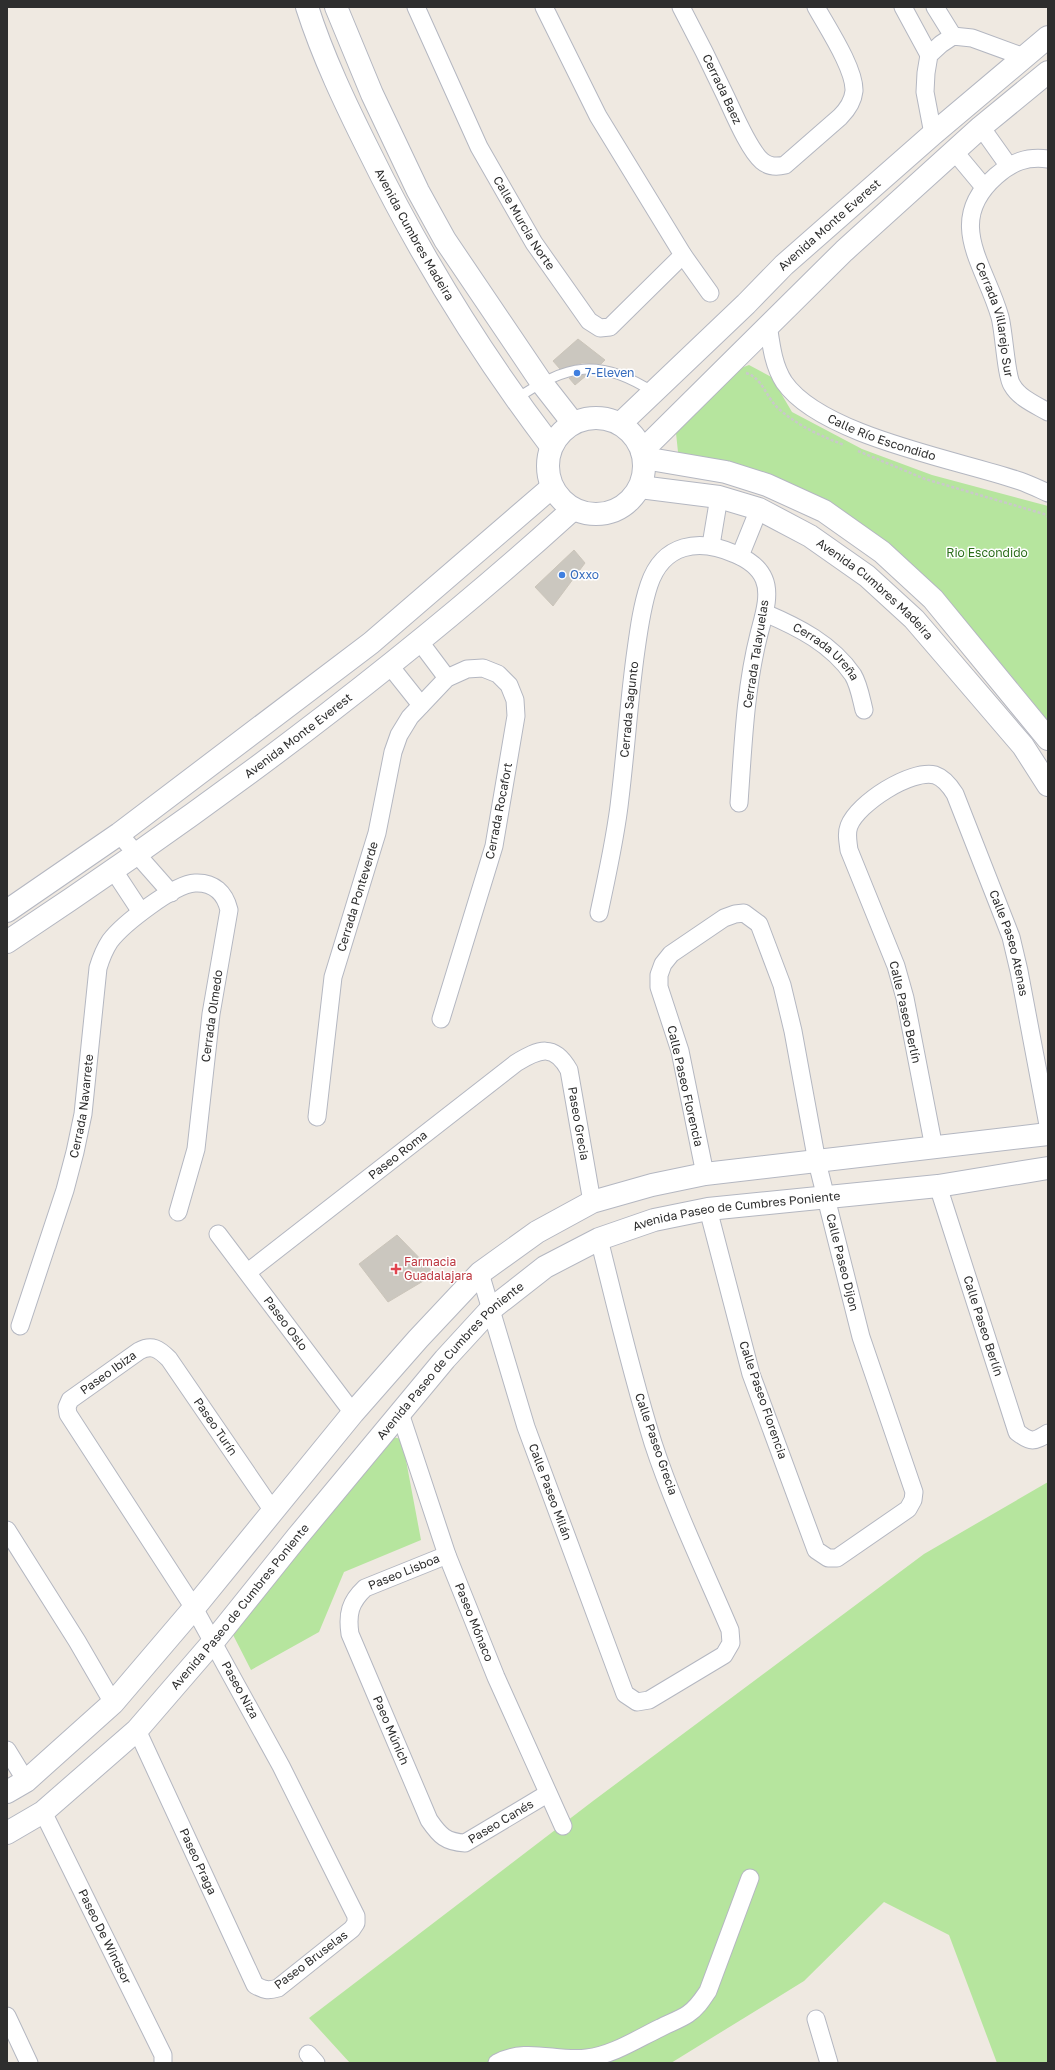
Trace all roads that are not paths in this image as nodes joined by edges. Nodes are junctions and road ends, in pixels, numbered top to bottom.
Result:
1 (307, 7) edge
2 (336, 7) edge
3 (416, 7) edge
4 (544, 7) edge
5 (681, 7) edge
6 (816, 7) edge
7 (903, 7) edge
8 (935, 7) edge
9 (953, 36) junction
10 (1048, 37) edge
11 (929, 55) junction
12 (1024, 57) junction
13 (1048, 72) edge
14 (967, 106) junction
15 (981, 127) junction
16 (933, 134) junction
17 (954, 151) junction
18 (1048, 159) edge
19 (1008, 165) junction
20 (984, 187) junction
21 (683, 256) junction
22 (710, 293) dead end
23 (768, 324) junction
24 (540, 382) junction
25 (653, 392) junction
26 (516, 399) junction
27 (1048, 412) edge
28 (572, 423) junction
29 (620, 424) junction
30 (551, 446) junction
31 (643, 454) junction
32 (552, 487) junction
33 (640, 487) junction
34 (1048, 493) edge
35 (719, 497) junction
36 (759, 508) junction
37 (573, 509) junction
38 (725, 550) junction
39 (765, 612) junction
40 (420, 642) junction
41 (971, 643) junction
42 (951, 662) junction
43 (390, 666) junction
44 (442, 684) junction
45 (421, 705) junction
46 (864, 710) dead end
47 (272, 719) junction
48 (1045, 735) edge
49 (288, 744) junction
50 (1023, 746) junction
51 (937, 776) joint
52 (1048, 785) edge
53 (739, 803) dead end
54 (119, 834) junction
55 (136, 854) junction
56 (114, 871) junction
57 (171, 893) junction
58 (156, 902) joint
59 (7, 911) edge
60 (141, 912) junction
61 (600, 912) dead end
62 (744, 913) joint
63 (8, 940) edge
64 (441, 1019) dead end
65 (553, 1052) joint
66 (317, 1117) dead end
67 (1048, 1125) edge
68 (1048, 1134) edge
69 (934, 1148) junction
70 (817, 1162) junction
71 (1048, 1168) edge
72 (705, 1174) junction
73 (938, 1186) junction
74 (827, 1197) junction
75 (592, 1202) junction
76 (708, 1209) junction
77 (178, 1212) dead end
78 (218, 1234) dead end
79 (599, 1239) junction
80 (248, 1272) junction
81 (480, 1273) junction
82 (490, 1310) junction
83 (20, 1326) dead end
84 (154, 1347) joint
85 (66, 1407) joint
86 (353, 1413) junction
87 (400, 1413) junction
88 (1048, 1433) edge
89 (273, 1510) junction
90 (7, 1530) edge
91 (447, 1554) junction
92 (828, 1558) joint
93 (194, 1608) junction
94 (349, 1610) joint
95 (213, 1642) junction
96 (637, 1702) joint
97 (113, 1703) junction
98 (138, 1730) junction
99 (7, 1750) edge
100 (26, 1781) junction
101 (7, 1792) edge
102 (547, 1794) junction
103 (43, 1812) junction
104 (562, 1826) dead end
105 (7, 1833) edge
106 (452, 1842) joint
107 (750, 1878) dead end
108 (356, 1923) joint
109 (262, 1989) joint
110 (7, 2016) edge
111 (816, 2019) dead end
112 (29, 2063) edge
113 (163, 2063) edge
114 (497, 2063) edge
115 (829, 2063) edge

1 - 26 street, Avenida Cumbres Madeira
2 - 24 street, Avenida Cumbres Madeira
3 - 21 street, Calle Murcia Norte
4 - 21 street
5 - 6 street, Cerrada Baez
7 - 11 street
8 - 9 street
9 - 11 street
9 - 12 street
10 - 12 street, Avenida Monte Everest
11 - 16 street
12 - 14 street, Avenida Monte Everest
13 - 15 street
14 - 15 street
14 - 16 street, Avenida Monte Everest
15 - 17 street
15 - 19 street
16 - 25 street, Avenida Monte Everest
17 - 20 street
17 - 23 street
18 - 19 street
19 - 20 street
20 - 27 street, Cerrada Villarejo Sur
21 - 22 street
23 - 31 street
23 - 34 street, Calle Río Escondido
24 - 25 lane
24 - 26 lane
24 - 28 street, Avenida Cumbres Madeira
25 - 29 street, Avenida Monte Everest
26 - 30 street, Avenida Cumbres Madeira
28 - 29 street
28 - 30 street
29 - 31 street
30 - 32 street
31 - 33 street
31 - 41 street
32 - 37 street
32 - 47 street
33 - 35 street, Avenida Cumbres Madeira
33 - 37 street
35 - 36 street, Avenida Cumbres Madeira
35 - 38 street
36 - 38 street
36 - 42 street, Avenida Cumbres Madeira
37 - 40 street, Avenida Monte Everest
38 - 39 street, Cerrada Talayuelas
38 - 61 street, Cerrada Sagunto
39 - 46 street, Cerrada Ureña
39 - 53 street, Cerrada Talayuelas
40 - 43 street, Avenida Monte Everest
40 - 44 street
41 - 42 street
41 - 48 street
42 - 50 street, Avenida Cumbres Madeira
43 - 45 street
43 - 49 street, Avenida Monte Everest
44 - 45 street, Cerrada Ponteverde
44 - 64 street, Cerrada Rocafort
45 - 66 street, Cerrada Ponteverde
47 - 49 street
47 - 54 street
48 - 50 street
49 - 55 street, Avenida Monte Everest
50 - 52 street, Avenida Cumbres Madeira
51 - 67 street, Calle Paseo Atenas
51 - 69 street, Calle Paseo Berlín
54 - 55 street
54 - 59 street
55 - 56 street, Avenida Monte Everest
55 - 57 street
56 - 60 street
56 - 63 street, Avenida Monte Everest
57 - 58 street, Cerrada Olmedo
57 - 77 street, Cerrada Olmedo
58 - 60 street, Cerrada Navarrete
60 - 83 street, Cerrada Navarrete
62 - 70 street, Calle Paseo Dijon
62 - 72 street, Calle Paseo Florencia
65 - 75 street, Paseo Grecia
65 - 80 street, Paseo Roma
68 - 69 street
69 - 70 street
70 - 72 street
70 - 74 street, Calle Paseo Dijon
71 - 73 street, Avenida Paseo de Cumbres Poniente
72 - 75 street
73 - 74 street, Avenida Paseo de Cumbres Poniente
73 - 88 street, Calle Paseo Berlín
74 - 76 street, Avenida Paseo de Cumbres Poniente
74 - 92 street, Calle Paseo Dijon
75 - 81 street
76 - 79 street, Avenida Paseo de Cumbres Poniente
76 - 92 street, Calle Paseo Florencia
78 - 80 street, Paseo Oslo
79 - 82 street, Avenida Paseo de Cumbres Poniente
79 - 96 street, Calle Paseo Grecia
80 - 86 street, Paseo Oslo
81 - 82 street, Calle Paseo Milán
81 - 86 street
82 - 87 street, Avenida Paseo de Cumbres Poniente
82 - 96 street, Calle Paseo Milán
84 - 85 street, Paseo Ibiza
84 - 89 street, Paseo Turín
85 - 93 street, Paseo Niza
86 - 89 street
87 - 91 street, Paseo Mónaco
87 - 95 street, Avenida Paseo de Cumbres Poniente
89 - 93 street
90 - 97 street
91 - 94 street, Paseo Lisboa
91 - 102 street, Paseo Mónaco
93 - 95 street, Paseo Niza
93 - 97 street
94 - 106 street, Paeo Múnich
95 - 98 street, Avenida Paseo de Cumbres Poniente
95 - 108 street, Paseo Niza
97 - 100 street
98 - 103 street, Avenida Paseo de Cumbres Poniente
98 - 109 street, Paseo Praga
99 - 100 street
100 - 101 street
102 - 104 street, Paseo Mónaco
102 - 106 street, Paseo Canés
103 - 105 street, Avenida Paseo de Cumbres Poniente
103 - 113 street, Paseo De Windsor
107 - 114 street
108 - 109 street, Paseo Bruselas
110 - 112 street
111 - 115 street

